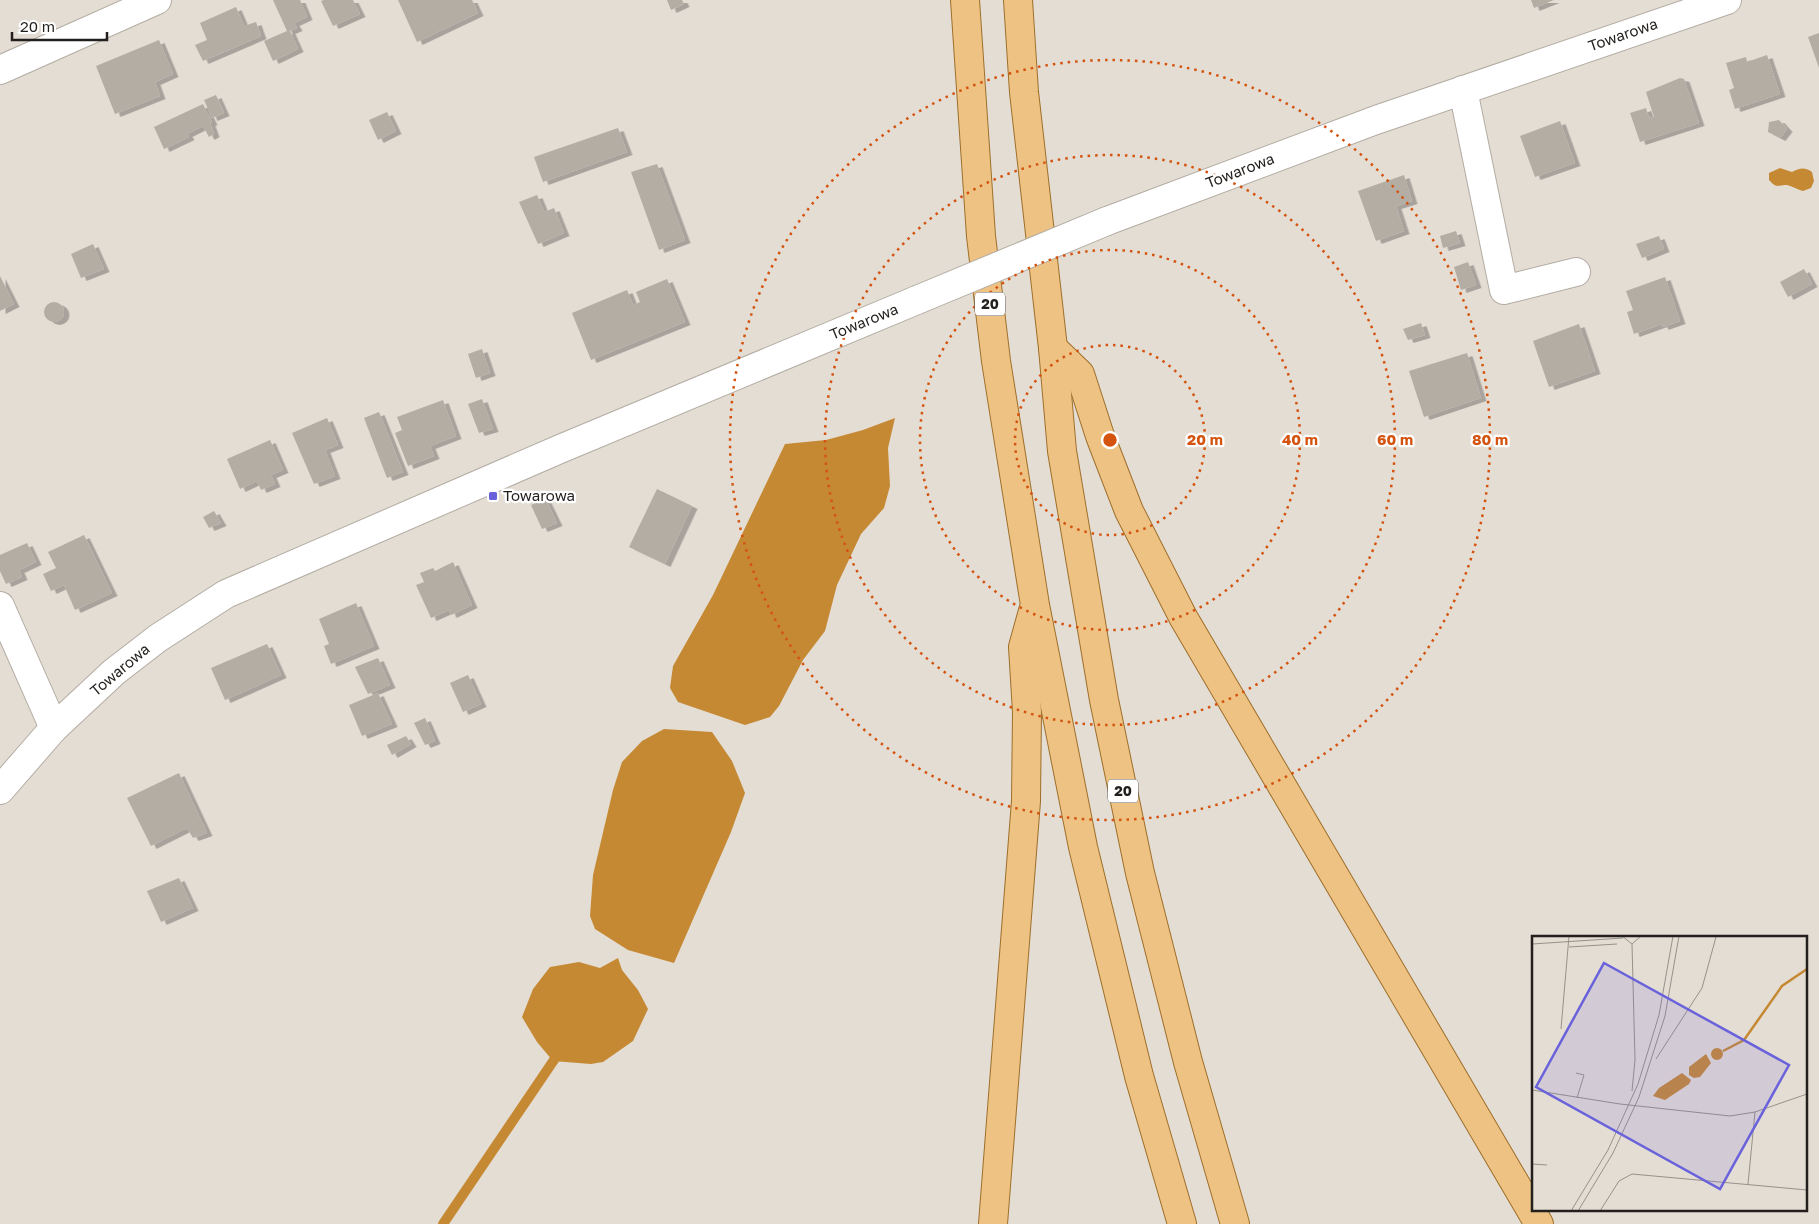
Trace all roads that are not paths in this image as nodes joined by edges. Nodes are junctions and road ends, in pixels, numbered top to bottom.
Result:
1 (157, 0) edge
2 (964, 0) edge
3 (1018, 0) edge
4 (1727, 0) edge
5 (0, 70) edge
6 (1463, 90) junction
7 (1576, 272) dead end
8 (1053, 348) junction
9 (1035, 605) junction
10 (0, 606) edge
11 (54, 728) junction
12 (0, 790) edge
13 (993, 1224) edge
14 (1182, 1224) edge
15 (1235, 1224) edge
16 (1539, 1224) edge

1 - 5 street
2 - 9 main road, 20
3 - 8 main road, 20
4 - 6 street, Towarowa
6 - 7 street
6 - 11 street, Towarowa, bridge
8 - 15 main road, 20
8 - 16 main road
9 - 13 main road
9 - 14 main road, 20
10 - 11 street
11 - 12 street, Towarowa

